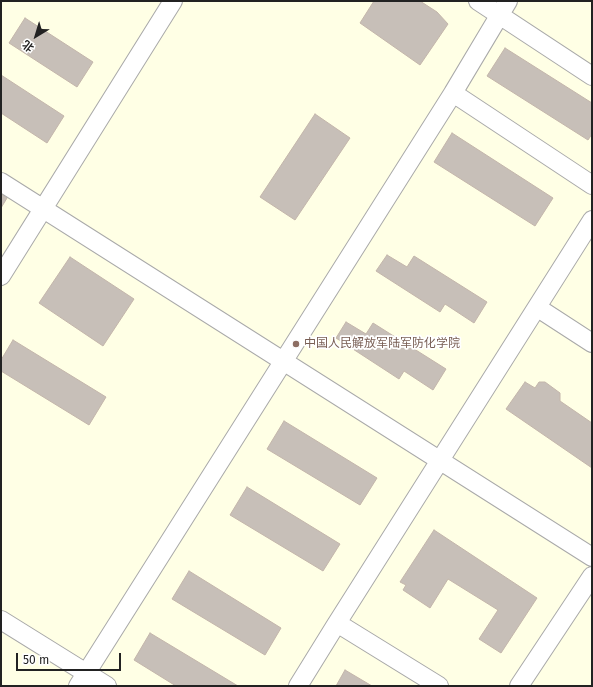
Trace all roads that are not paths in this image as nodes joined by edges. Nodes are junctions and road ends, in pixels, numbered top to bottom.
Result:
1 (173, 1) edge
2 (478, 1) edge
3 (503, 8) edge
4 (592, 76) edge
5 (453, 93) junction
6 (1, 182) edge
7 (592, 185) edge
8 (42, 209) junction
9 (592, 220) edge
10 (1, 276) edge
11 (538, 308) junction
12 (592, 343) edge
13 (282, 361) junction
14 (440, 461) junction
15 (592, 557) edge
16 (592, 576) edge
17 (1, 620) edge
18 (337, 623) junction
19 (81, 680) edge
20 (107, 686) edge
21 (298, 686) edge
22 (439, 686) edge
23 (519, 686) edge

1 - 8 street
2 - 3 street
3 - 4 street
3 - 5 street
5 - 7 street
5 - 13 street
6 - 8 street
8 - 10 street
8 - 13 street
9 - 11 street
11 - 12 street
11 - 14 street
13 - 14 street
13 - 19 street
14 - 15 street
14 - 18 street
16 - 23 street
17 - 19 street
18 - 21 street
18 - 22 street
19 - 20 street

